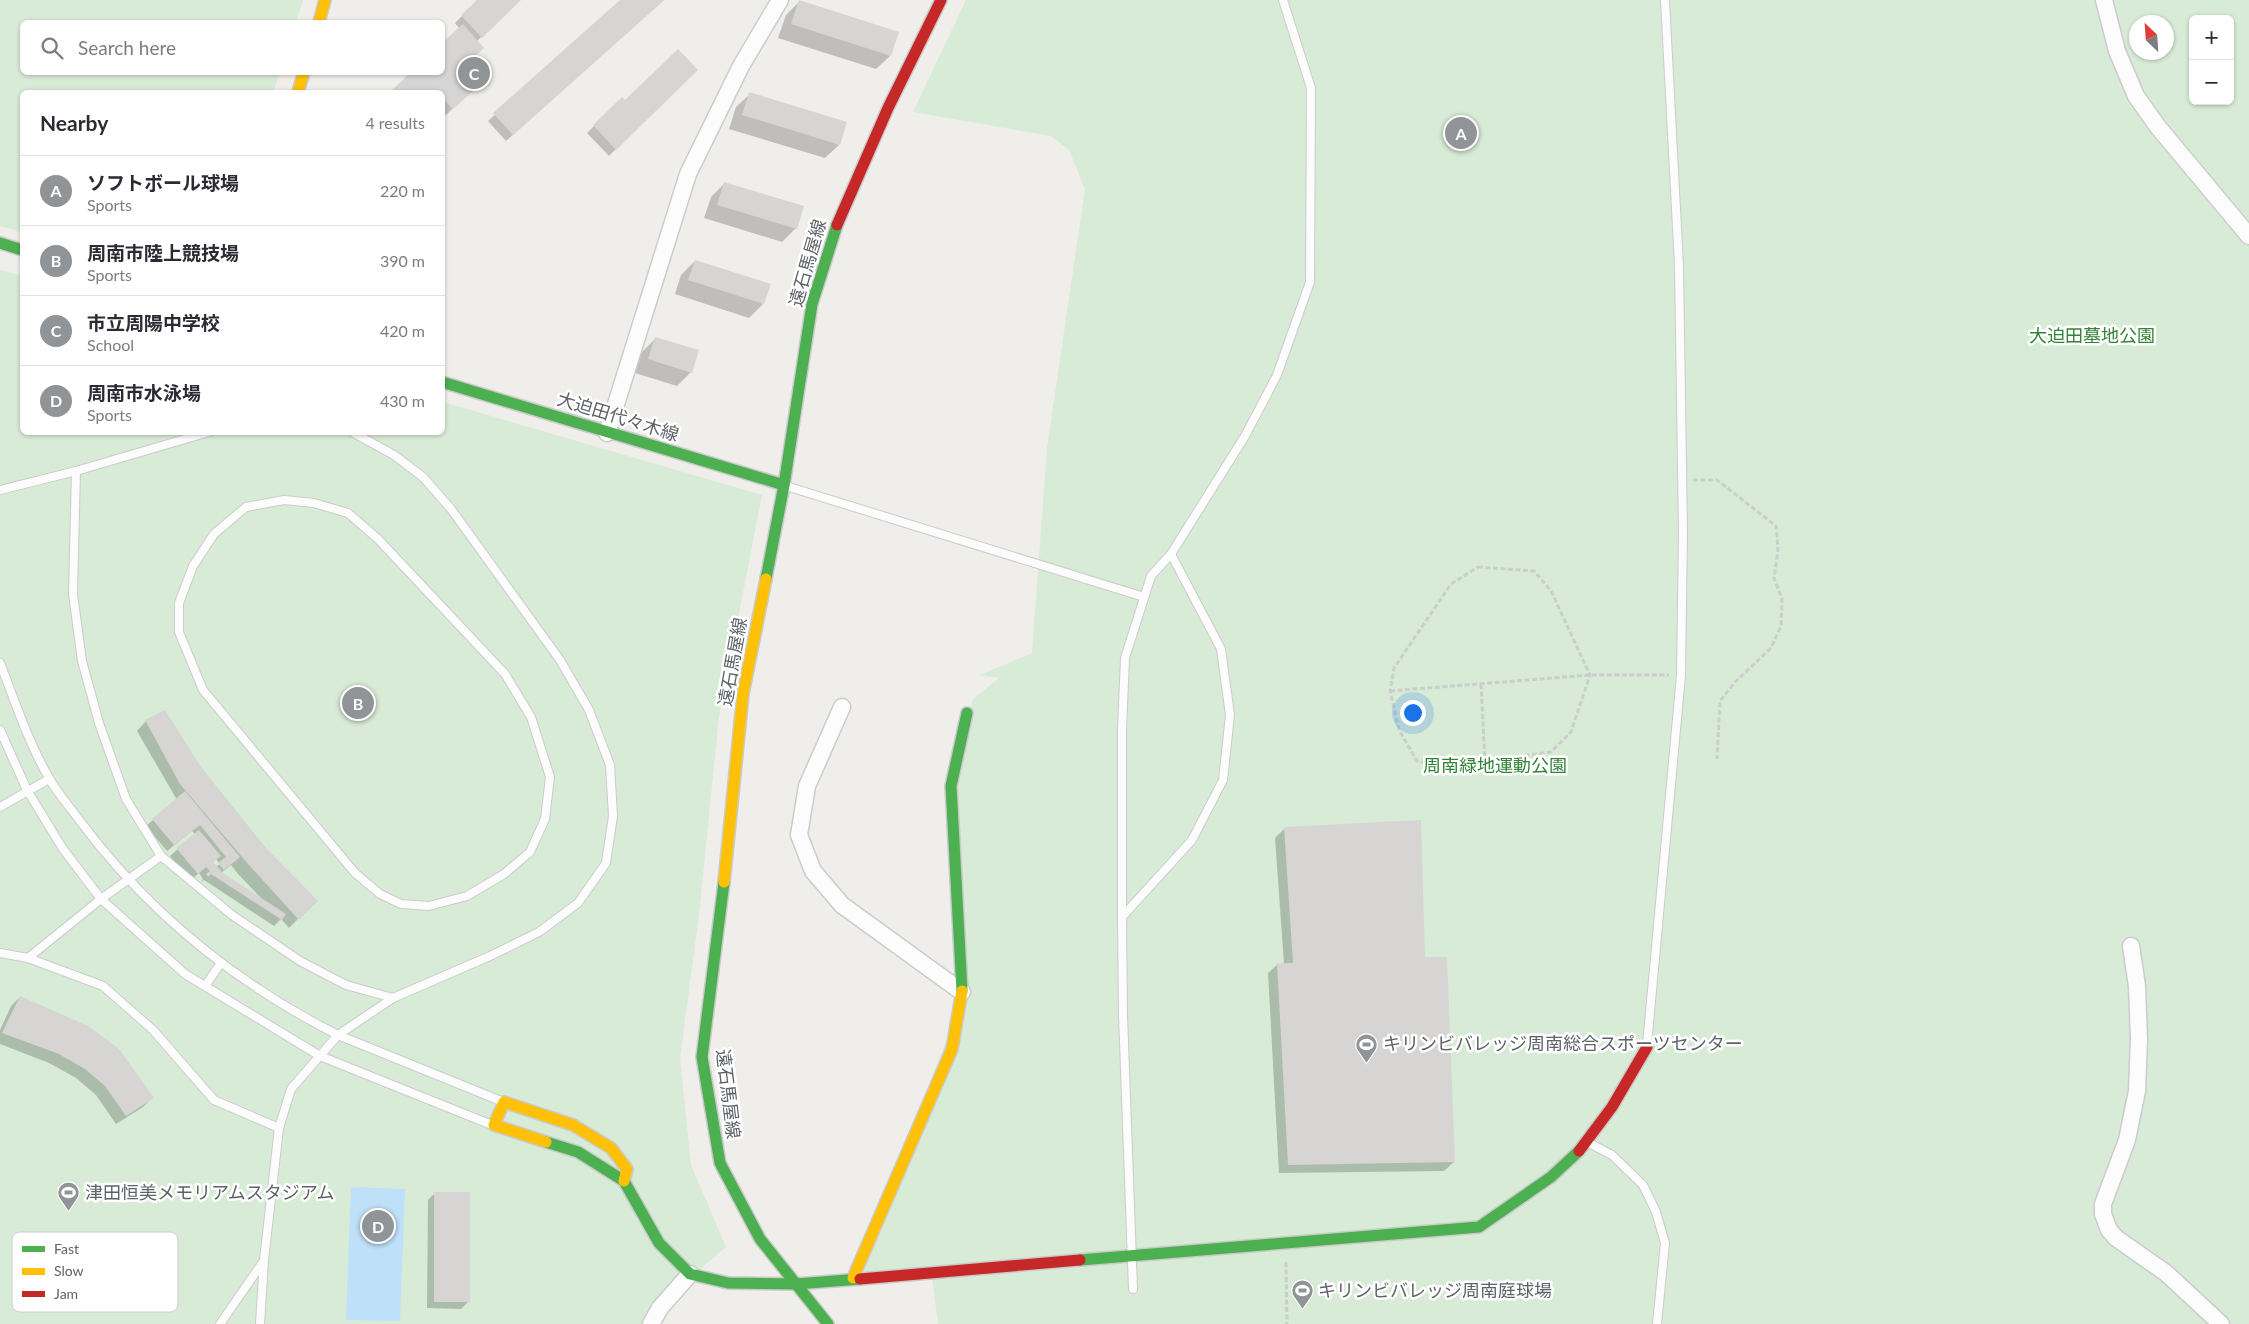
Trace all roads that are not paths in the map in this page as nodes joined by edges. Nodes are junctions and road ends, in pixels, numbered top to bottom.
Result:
1 (325, 0) edge
2 (780, 0) edge
3 (942, 0) edge
4 (1283, 0) edge
5 (1665, 0) edge
6 (2104, 0) edge
7 (320, 20) edge
8 (303, 75) edge
9 (299, 90) edge
10 (2249, 236) edge
11 (0, 243) edge
12 (20, 249) edge
13 (445, 383) edge
14 (607, 432) junction
15 (199, 435) edge
16 (357, 435) edge
17 (76, 471) junction
18 (784, 485) junction
19 (0, 490) edge
20 (1171, 554) junction
21 (1144, 597) junction
22 (0, 663) edge
23 (190, 663) joint
24 (842, 707) dead end
25 (966, 713) dead end
26 (0, 730) edge
27 (49, 779) junction
28 (27, 790) junction
29 (0, 807) edge
30 (161, 856) junction
31 (128, 879) junction
32 (101, 899) junction
33 (1122, 917) junction
34 (2132, 946) dead end
35 (0, 953) edge
36 (28, 958) junction
37 (221, 963) junction
38 (205, 986) junction
39 (962, 992) junction
40 (393, 998) junction
41 (338, 1035) junction
42 (1647, 1047) joint
43 (320, 1056) junction
44 (504, 1102) junction
45 (494, 1125) junction
46 (279, 1128) junction
47 (1587, 1142) junction
48 (624, 1181) junction
49 (1131, 1257) junction
50 (264, 1260) junction
51 (690, 1274) junction
52 (853, 1278) junction
53 (796, 1284) junction
54 (1133, 1289) dead end
55 (220, 1324) edge
56 (260, 1324) edge
57 (650, 1324) edge
58 (828, 1324) edge
59 (1657, 1324) edge
60 (2221, 1324) edge

1 - 7 street
2 - 14 street
3 - 18 street, 遠石馬屋線
4 - 20 lane
5 - 42 lane
6 - 10 street
8 - 9 street
11 - 12 street
13 - 14 street, 大迫田代々木線
14 - 18 street, 大迫田代々木線
15 - 17 lane
16 - 40 lane
17 - 19 lane
17 - 30 lane
18 - 21 lane
18 - 53 street, 遠石馬屋線
20 - 21 lane
20 - 33 lane
21 - 33 lane
22 - 27 lane
23 - 23 lane
24 - 39 street
25 - 39 street
26 - 28 lane
27 - 28 lane
27 - 31 lane
28 - 29 lane
28 - 32 lane
30 - 31 lane
30 - 40 lane
31 - 32 lane
31 - 37 lane
32 - 36 lane
32 - 38 lane
33 - 49 lane
34 - 60 street
35 - 36 lane
36 - 46 lane
37 - 38 lane
37 - 41 lane
38 - 43 lane
39 - 52 street
40 - 41 lane
41 - 43 lane
41 - 44 lane
42 - 47 street
43 - 45 lane
43 - 46 lane
44 - 45 street
44 - 48 street
45 - 48 street
46 - 50 lane
47 - 49 street
47 - 59 lane
48 - 51 street
49 - 52 street
49 - 54 lane
50 - 55 lane
50 - 56 lane
51 - 53 street
51 - 57 street
52 - 53 street
53 - 58 street, 遠石馬屋線

